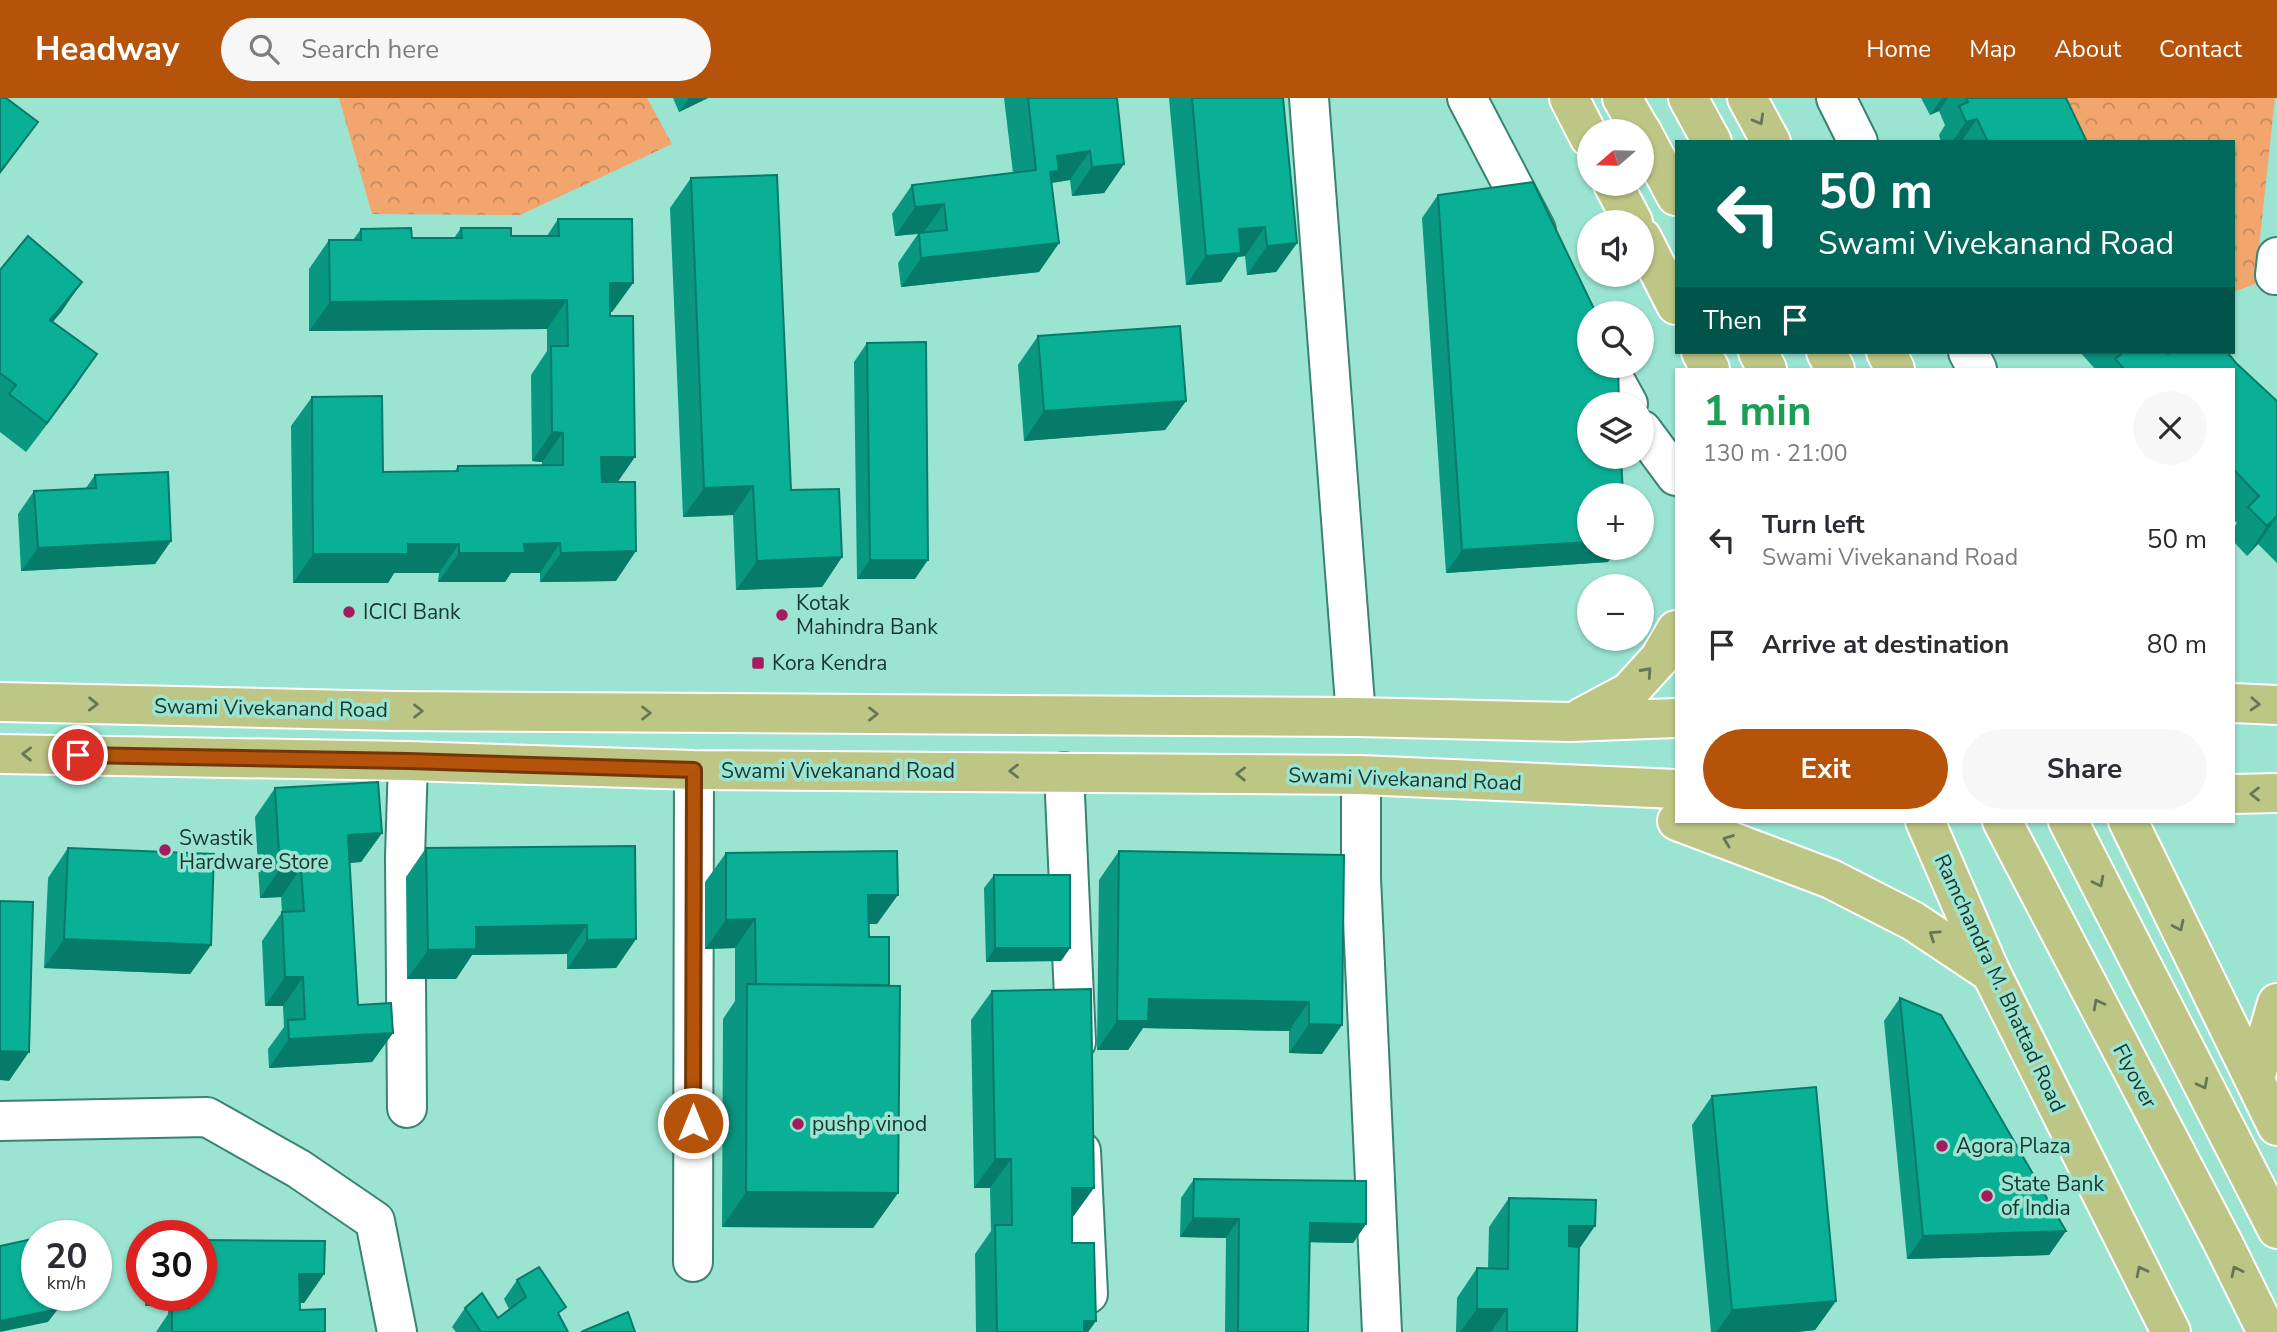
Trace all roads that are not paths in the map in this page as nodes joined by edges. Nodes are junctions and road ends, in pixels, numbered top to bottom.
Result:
1 (1309, 98) edge
2 (1466, 98) edge
3 (1569, 98) edge
4 (1622, 98) edge
5 (1688, 98) edge
6 (1747, 98) edge
7 (1836, 98) edge
8 (1580, 119) edge
9 (1634, 119) edge
10 (1711, 140) edge
11 (1770, 140) edge
12 (1857, 140) edge
13 (1654, 156) edge
14 (1675, 194) edge
15 (1550, 257) edge
16 (2277, 257) edge
17 (1654, 262) edge
18 (2277, 275) edge
19 (1675, 303) edge
20 (1654, 446) edge
21 (1675, 475) edge
22 (1675, 632) edge
23 (0, 702) edge
24 (2235, 703) edge
25 (2277, 705) edge
26 (1356, 716) junction
27 (1675, 718) edge
28 (1571, 722) junction
29 (0, 754) edge
30 (408, 761) junction
31 (694, 770) junction
32 (1064, 772) junction
33 (1361, 775) junction
34 (1584, 786) junction
35 (1675, 789) edge
36 (2277, 793) edge
37 (2235, 794) edge
38 (1675, 820) edge
39 (1682, 823) edge
40 (1925, 823) edge
41 (2003, 823) edge
42 (2069, 823) edge
43 (2129, 823) edge
44 (1991, 973) junction
45 (2277, 1003) edge
46 (1078, 1077) edge
47 (2255, 1080) junction
48 (407, 1108) dead end
49 (1080, 1118) edge
50 (0, 1121) edge
51 (2277, 1126) edge
52 (2277, 1229) edge
53 (693, 1262) dead end
54 (1090, 1326) edge
55 (397, 1332) edge
56 (1382, 1332) edge
57 (2171, 1332) edge
58 (2267, 1332) edge

1 - 26 street
2 - 15 street
3 - 8 main road
4 - 9 main road
5 - 10 main road
6 -> 11 main road
7 - 12 street
13 - 14 main road
16 - 18 street
17 - 19 main road
20 - 21 street
28 -> 22 main road
23 -> 26 main road, Swami Vivekanand Road
24 -> 25 main road
26 - 28 main road, Swami Vivekanand Road
27 - 28 main road, Swami Vivekanand Road
30 -> 29 main road, Swami Vivekanand Road
30 - 31 main road, Swami Vivekanand Road
30 - 48 street
32 -> 31 main road, Swami Vivekanand Road
31 - 53 street
33 -> 32 main road, Swami Vivekanand Road
32 - 46 street
33 - 34 main road, Swami Vivekanand Road
33 - 56 street
34 - 35 main road, Swami Vivekanand Road
34 - 38 main road
36 -> 37 main road
44 -> 39 main road
40 - 44 main road, Ramchandra M. Bhattad Road
58 -> 41 main road, Flyover
42 -> 52 main road
43 -> 47 main road
57 -> 44 main road, Ramchandra M. Bhattad Road
45 - 47 main road
47 - 51 main road
49 - 54 street
50 - 55 street

